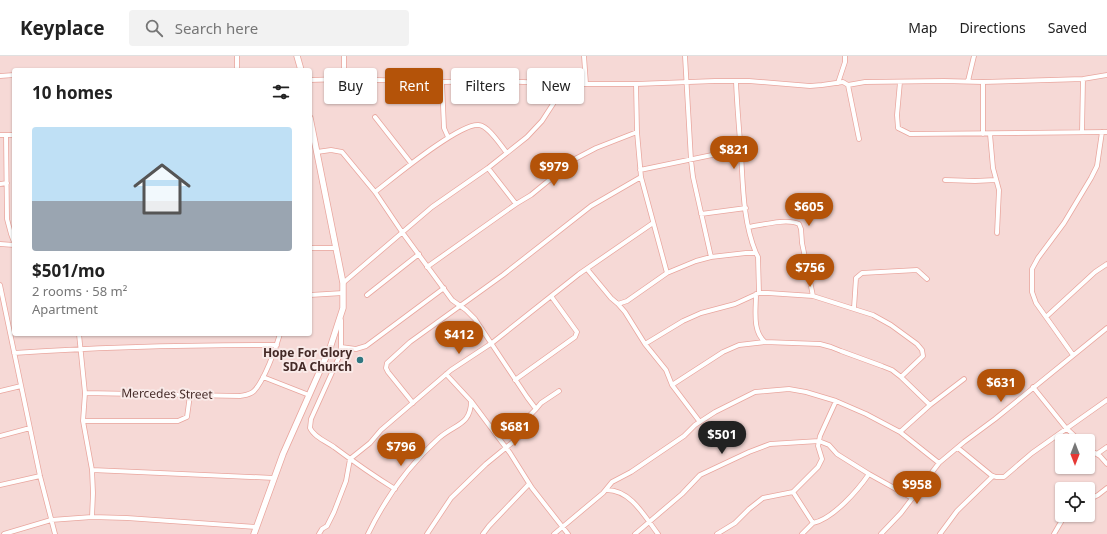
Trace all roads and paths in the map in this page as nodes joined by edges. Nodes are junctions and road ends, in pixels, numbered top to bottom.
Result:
1 (237, 56) edge
2 (298, 56) edge
3 (344, 56) edge
4 (584, 56) edge
5 (685, 56) edge
6 (845, 56) edge
7 (974, 56) edge
8 (237, 68) edge
9 (301, 68) edge
10 (344, 68) edge
11 (12, 75) edge
12 (1107, 75) edge
13 (0, 76) edge
14 (1083, 78) junction
15 (312, 80) edge
16 (324, 80) edge
17 (443, 82) edge
18 (527, 82) edge
19 (736, 82) junction
20 (900, 82) junction
21 (968, 82) junction
22 (983, 82) junction
23 (686, 83) junction
24 (838, 83) junction
25 (586, 84) joint
26 (636, 84) junction
27 (848, 86) junction
28 (443, 104) edge
29 (553, 104) edge
30 (375, 117) dead end
31 (312, 128) edge
32 (637, 132) junction
33 (1082, 132) junction
34 (1102, 132) junction
35 (1107, 132) edge
36 (983, 134) junction
37 (990, 134) junction
38 (0, 135) edge
39 (6, 135) junction
40 (12, 135) edge
41 (448, 137) junction
42 (859, 139) dead end
43 (740, 149) junction
44 (317, 152) junction
45 (507, 153) junction
46 (690, 160) junction
47 (411, 164) junction
48 (488, 168) junction
49 (640, 170) junction
50 (641, 177) junction
51 (945, 180) dead end
52 (996, 180) junction
53 (7, 183) junction
54 (0, 184) edge
55 (375, 192) junction
56 (516, 204) junction
57 (746, 208) junction
58 (701, 214) junction
59 (653, 223) junction
60 (749, 227) junction
61 (402, 232) junction
62 (997, 233) dead end
63 (12, 237) edge
64 (12, 243) edge
65 (0, 244) edge
66 (312, 248) edge
67 (336, 248) junction
68 (756, 253) junction
69 (419, 254) junction
70 (711, 257) junction
71 (1107, 264) edge
72 (427, 267) junction
73 (587, 269) junction
74 (666, 273) junction
75 (927, 279) dead end
76 (343, 283) junction
77 (0, 287) edge
78 (444, 288) junction
79 (343, 293) junction
80 (367, 294) dead end
81 (758, 294) junction
82 (312, 295) edge
83 (551, 296) junction
84 (813, 296) junction
85 (618, 304) junction
86 (460, 306) junction
87 (854, 308) junction
88 (341, 315) junction
89 (1046, 317) junction
90 (1107, 328) edge
91 (79, 336) edge
92 (279, 336) edge
93 (765, 342) junction
94 (492, 343) junction
95 (645, 344) junction
96 (277, 345) junction
97 (341, 347) junction
98 (80, 348) junction
99 (14, 353) junction
100 (1073, 355) junction
101 (446, 374) junction
102 (263, 377) junction
103 (901, 377) junction
104 (964, 379) dead end
105 (515, 380) junction
106 (672, 385) junction
107 (21, 386) junction
108 (1033, 387) junction
109 (0, 390) edge
110 (559, 391) dead end
111 (85, 393) junction
112 (190, 395) junction
113 (309, 395) junction
114 (836, 400) junction
115 (1107, 400) edge
116 (471, 401) junction
117 (413, 403) junction
118 (930, 405) junction
119 (536, 409) junction
120 (83, 421) junction
121 (700, 422) junction
122 (30, 428) junction
123 (1066, 428) junction
124 (900, 432) junction
125 (1072, 434) edge
126 (0, 436) edge
127 (819, 441) junction
128 (506, 447) junction
129 (1107, 447) edge
130 (958, 448) junction
131 (1097, 454) joint
132 (350, 459) junction
133 (939, 463) junction
134 (1107, 464) edge
135 (92, 470) junction
136 (869, 474) junction
137 (40, 476) junction
138 (993, 476) junction
139 (274, 478) junction
140 (529, 484) junction
141 (0, 486) edge
142 (1107, 488) edge
143 (395, 489) junction
144 (607, 490) junction
145 (793, 492) junction
146 (1095, 496) edge
147 (912, 498) junction
148 (92, 517) junction
149 (51, 520) junction
150 (649, 522) junction
151 (1061, 522) edge
152 (813, 523) junction
153 (256, 527) junction
154 (562, 527) junction
155 (4, 534) edge
156 (54, 534) edge
157 (254, 534) edge
158 (319, 534) edge
159 (368, 534) edge
160 (427, 534) edge
161 (483, 534) edge
162 (554, 534) edge
163 (568, 534) edge
164 (635, 534) edge
165 (658, 534) edge
166 (717, 534) edge
167 (802, 534) edge
168 (881, 534) edge
169 (940, 534) edge
170 (1054, 534) edge

1 - 8 street
2 - 9 street
3 - 10 street
4 - 25 street
5 - 23 street
6 - 24 street
7 - 21 street
11 - 13 street
12 - 14 street
14 - 22 street
14 - 33 street
15 - 16 street
17 - 18 street
19 - 23 street
19 - 24 street
19 - 43 street
20 - 21 street
20 - 27 street
20 - 36 street
21 - 22 street
22 - 36 street
23 - 26 street
23 - 46 street
24 - 27 street
25 - 26 street
26 - 32 street
27 - 42 street
28 - 41 street
29 - 45 street
30 - 47 street
31 - 44 street
32 - 49 street
32 - 56 street
33 - 34 street
33 - 37 street
34 - 35 street
34 - 89 street
36 - 37 street
37 - 52 street
38 - 39 street
39 - 40 street
39 - 53 street
41 - 45 street
41 - 47 street
43 - 46 street
43 - 57 street
44 - 55 street
44 - 67 street
45 - 48 street
46 - 49 street
46 - 58 street
47 - 55 street
48 - 56 street
48 - 61 street
49 - 50 street
50 - 59 street
50 - 86 street
51 - 52 street
52 - 62 street
53 - 54 street
53 - 63 street
55 - 61 street
56 - 72 street
57 - 58 street
57 - 60 street
58 - 70 street
59 - 73 street
59 - 74 street
60 - 68 street
60 - 84 street
61 - 69 street
61 - 76 street
64 - 65 street
66 - 67 street
67 - 76 street
68 - 70 street
68 - 81 street
69 - 72 street
69 - 80 street
70 - 74 street
71 - 89 street
72 - 78 street
73 - 83 street
73 - 85 street
74 - 85 street
75 - 87 street
76 - 79 street
77 - 99 street
78 - 86 street
78 - 97 street
79 - 82 street
79 - 88 street
81 - 84 street
81 - 93 street
81 - 95 street
83 - 94 street
83 - 105 street
84 - 87 street
85 - 95 street
86 - 94 street
86 - 117 street
87 - 103 street
88 - 97 street
88 - 113 street
89 - 100 street
90 - 100 street
91 - 98 street
92 - 96 street
93 - 103 street
93 - 106 street
94 - 101 street
94 - 105 street
95 - 106 street
96 - 98 street
96 - 102 street
97 - 132 street
98 - 99 street
98 - 111 street
99 - 107 street
100 - 108 street
101 - 116 street
101 - 117 street
102 - 112 street, Mercedes Street
102 - 113 street
103 - 118 street
104 - 118 street
105 - 119 street
106 - 121 street
107 - 109 street
107 - 122 street
108 - 123 street
108 - 130 street
110 - 119 street
111 - 112 street, Mercedes Street
111 - 120 street
112 - 120 street
113 - 139 street
114 - 121 street
114 - 124 street
114 - 127 street
115 - 123 street
116 - 128 street
116 - 143 street
117 - 132 street
118 - 124 street
119 - 128 street
120 - 135 street
121 - 144 street
122 - 126 street
122 - 137 street
123 - 125 street
123 - 138 street
124 - 133 street
127 - 136 street
127 - 145 street
127 - 150 street
128 - 140 street
128 - 160 street
129 - 131 street
130 - 133 street
130 - 138 street
131 - 134 street
132 - 143 street
132 - 158 street
133 - 147 street
135 - 139 street
135 - 148 street
136 - 147 street
136 - 152 street
137 - 141 street
137 - 149 street
138 - 169 street
139 - 153 street
140 - 154 street
140 - 161 street
142 - 146 street
143 - 159 street
144 - 150 street
144 - 154 street
145 - 152 street
145 - 166 street
147 - 168 street
148 - 149 street
148 - 153 street
149 - 155 street
149 - 156 street
150 - 164 street
150 - 165 street
151 - 170 street
152 - 167 street
153 - 157 street
154 - 162 street
154 - 163 street

